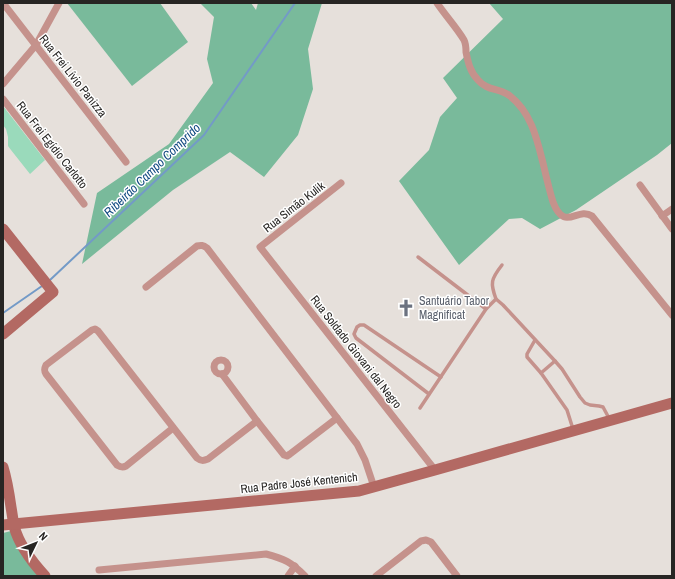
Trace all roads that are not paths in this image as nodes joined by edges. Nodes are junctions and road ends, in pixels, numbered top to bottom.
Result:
1 (3, 3) edge
2 (60, 3) edge
3 (437, 3) edge
4 (36, 45) junction
5 (3, 84) edge
6 (3, 99) edge
7 (126, 162) dead end
8 (341, 183) dead end
9 (640, 185) dead end
10 (84, 204) dead end
11 (672, 209) edge
12 (662, 216) junction
13 (3, 229) edge
14 (672, 229) edge
15 (260, 247) joint
16 (418, 257) dead end
17 (502, 265) dead end
18 (146, 287) dead end
19 (496, 299) junction
20 (486, 309) junction
21 (672, 315) edge
22 (3, 334) edge
23 (535, 340) junction
24 (555, 361) junction
25 (541, 373) junction
26 (222, 374) dead end
27 (441, 377) junction
28 (429, 394) junction
29 (672, 404) edge
30 (420, 408) dead end
31 (337, 418) junction
32 (611, 421) junction
33 (256, 422) junction
34 (173, 428) junction
35 (573, 431) junction
36 (3, 467) edge
37 (435, 470) junction
38 (374, 487) junction
39 (8, 525) edge
40 (295, 566) junction
41 (99, 570) dead end
42 (45, 576) edge
43 (288, 576) edge
44 (305, 576) edge
45 (376, 576) edge
46 (457, 576) edge

1 - 4 street, Rua Frei Lívio Panizza
2 - 4 street
3 - 21 street
4 - 5 street
4 - 7 street, Rua Frei Lívio Panizza
6 - 10 street, Rua Frei Egídio Carlotto
8 - 15 street, Rua Simão Kulik
9 - 12 street
11 - 12 street
12 - 14 street
13 - 22 street
15 - 37 street, Rua Soldado Giovani dal Negro
16 - 20 lane
17 - 19 lane
18 - 31 street
19 - 20 lane
19 - 23 lane
20 - 27 lane
23 - 24 lane
23 - 25 lane
24 - 25 lane
24 - 32 lane
25 - 35 lane
26 - 33 street
27 - 28 lane
27 - 28 lane
28 - 30 lane
29 - 32 street, Rua Padre José Kentenich
31 - 33 street
31 - 38 street
32 - 35 street, Rua Padre José Kentenich
33 - 34 street
34 - 34 street
35 - 37 street, Rua Padre José Kentenich
36 - 39 street
37 - 38 street, Rua Padre José Kentenich
38 - 39 street, Rua Padre José Kentenich
39 - 42 street
40 - 41 street
40 - 43 street
40 - 44 street
45 - 46 street

